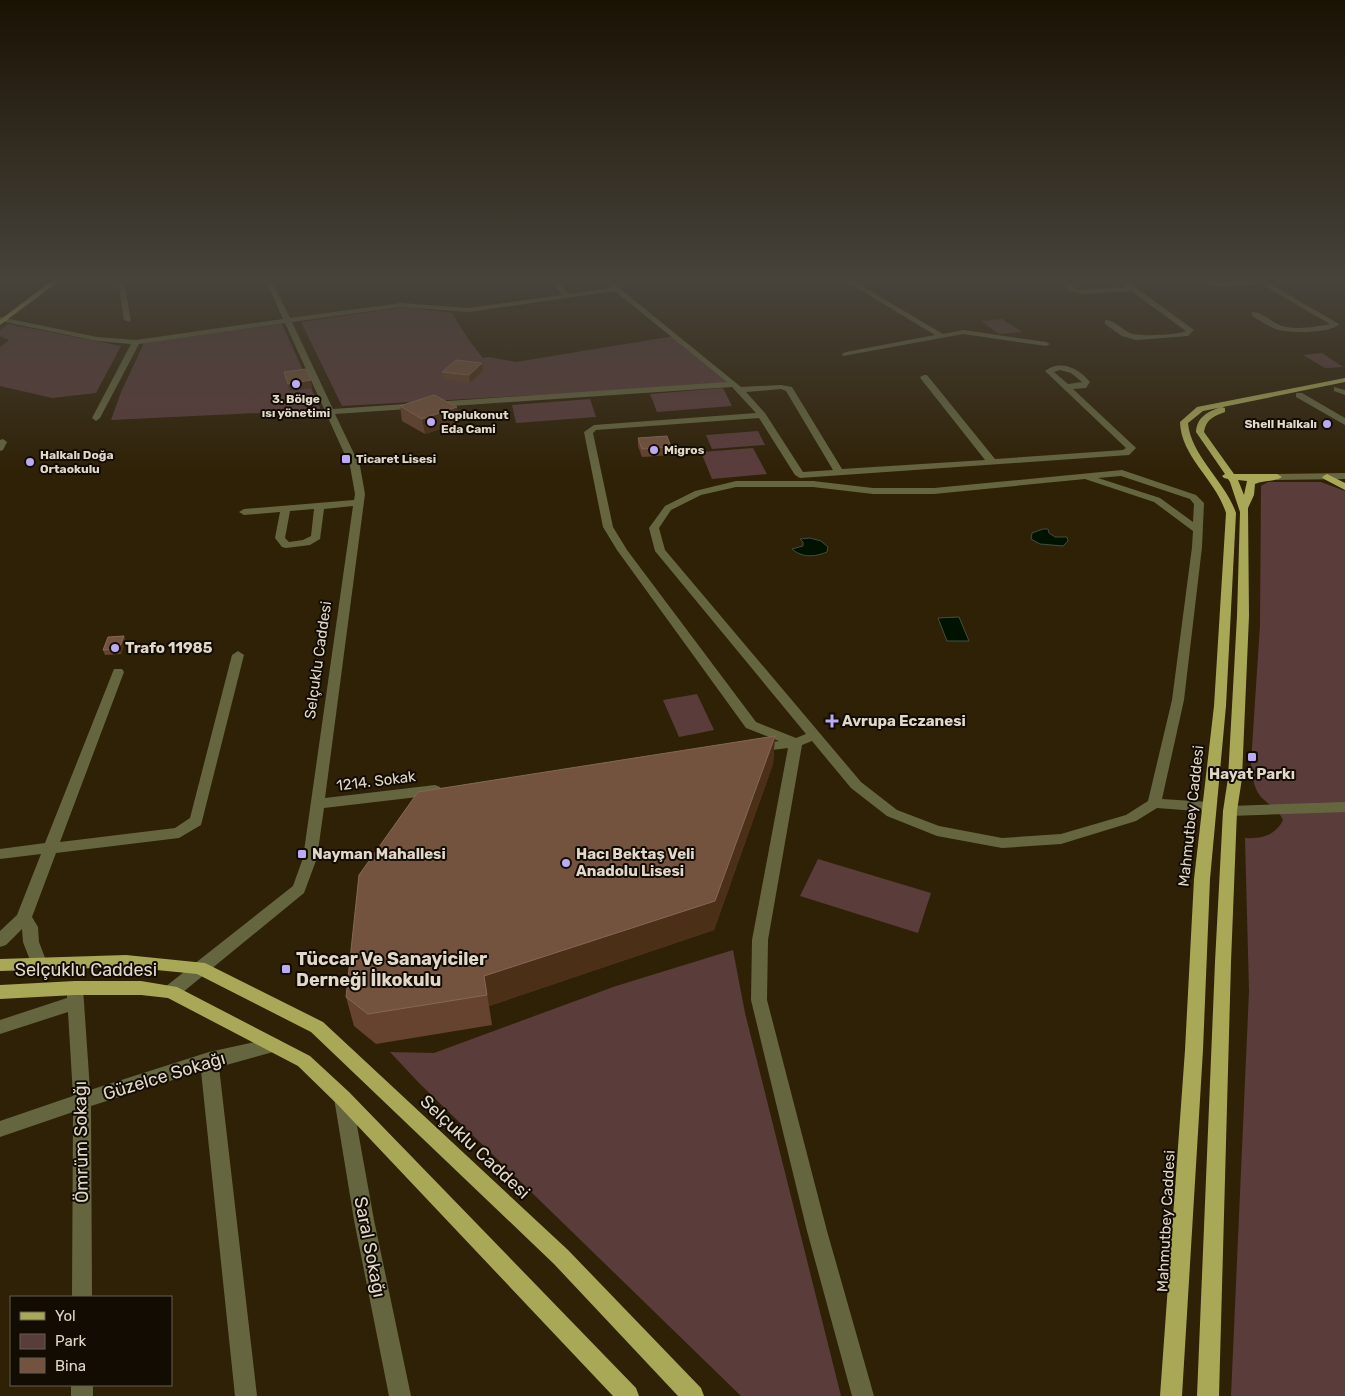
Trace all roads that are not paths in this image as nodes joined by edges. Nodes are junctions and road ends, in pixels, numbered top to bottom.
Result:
1 (135, 344) edge
2 (300, 344) edge
3 (684, 344) edge
4 (899, 344) edge
5 (846, 354) dead end
6 (924, 377) dead end
7 (1345, 380) edge
8 (736, 387) junction
9 (1067, 387) dead end
10 (1342, 390) edge
11 (1299, 395) junction
12 (331, 412) junction
13 (762, 415) junction
14 (96, 418) dead end
15 (1345, 422) edge
16 (1219, 460) junction
17 (992, 462) junction
18 (839, 472) junction
19 (1209, 473) junction
20 (1230, 474) junction
21 (1345, 476) edge
22 (1080, 477) junction
23 (1277, 477) junction
24 (1326, 477) junction
25 (1260, 478) junction
26 (1345, 487) edge
27 (358, 503) junction
28 (319, 506) junction
29 (1244, 507) junction
30 (286, 509) junction
31 (244, 512) dead end
32 (1198, 530) junction
33 (238, 655) dead end
34 (118, 672) dead end
35 (814, 735) junction
36 (796, 742) junction
37 (739, 750) edge
38 (452, 788) edge
39 (1154, 803) junction
40 (317, 804) junction
41 (1209, 807) junction
42 (1345, 807) edge
43 (1230, 811) junction
44 (50, 848) junction
45 (0, 854) edge
46 (24, 918) junction
47 (0, 941) edge
48 (39, 963) junction
49 (0, 964) edge
50 (199, 968) junction
51 (0, 992) edge
52 (171, 992) junction
53 (75, 995) junction
54 (0, 1027) edge
55 (273, 1045) junction
56 (209, 1060) junction
57 (343, 1098) junction
58 (82, 1101) junction
59 (0, 1130) edge
60 (82, 1296) edge
61 (246, 1396) edge
62 (400, 1396) edge
63 (628, 1396) edge
64 (693, 1396) edge
65 (863, 1396) edge
66 (1171, 1396) edge
67 (1208, 1396) edge

1 - 14 street
2 - 12 street, Selçuklu Caddesi
3 - 8 street
4 - 5 street
6 - 17 street
7 - 19 main road, Mahmutbey Caddesi
8 - 12 street
8 - 13 street
8 - 18 street
9 - 17 street
10 - 11 main road
11 - 15 street
11 - 16 main road
12 - 27 street, Selçuklu Caddesi
13 - 18 street
13 - 36 street
16 - 20 main road
16 - 23 main road
17 - 18 street
19 - 20 main road
19 - 41 main road, Mahmutbey Caddesi
20 - 23 main road
20 - 25 main road
20 - 29 main road
21 - 24 street
22 - 32 street
22 - 32 street
22 - 35 street
23 - 24 street
23 - 25 main road
24 - 26 main road
25 - 29 main road
27 - 28 street
27 - 40 street, Selçuklu Caddesi
28 - 30 street
28 - 30 street
29 - 43 main road
30 - 31 street
32 - 39 street
33 - 44 street
34 - 44 street
35 - 36 street
35 - 39 street
36 - 37 street
36 - 65 street
38 - 40 street, 1214. Sokak
39 - 41 street
40 - 50 street, Selçuklu Caddesi
41 - 43 main road
41 - 66 main road, Mahmutbey Caddesi
42 - 43 street
43 - 67 main road
44 - 45 street
44 - 46 street
46 - 47 street
46 - 48 street
48 - 49 main road, Selçuklu Caddesi
48 - 50 main road, Selçuklu Caddesi
50 - 52 street, Selçuklu Caddesi
50 - 64 main road, Selçuklu Caddesi
51 - 53 main road, Selçuklu Caddesi
52 - 53 main road, Selçuklu Caddesi
52 - 55 main road, Selçuklu Caddesi
53 - 54 street
53 - 58 street, Ömrüm Sokağı
55 - 56 street, Güzelce Sokağı
55 - 57 main road, Selçuklu Caddesi
56 - 58 street, Güzelce Sokağı
56 - 61 street
57 - 62 street, Saral Sokağı
57 - 63 main road, Selçuklu Caddesi
58 - 59 street, Güzelce Sokağı
58 - 60 street, Ömrüm Sokağı

